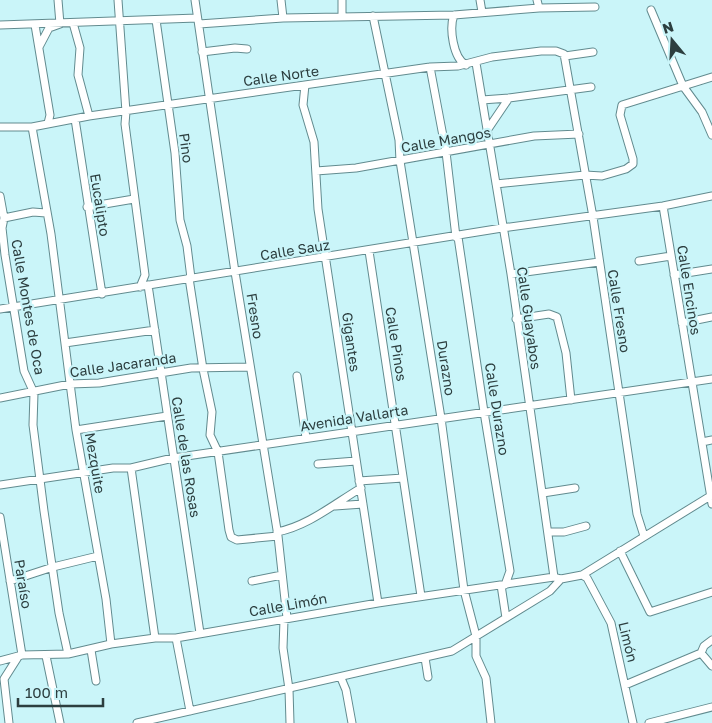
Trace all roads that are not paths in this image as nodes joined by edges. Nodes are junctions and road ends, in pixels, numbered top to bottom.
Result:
1 (58, 0) edge
2 (118, 0) edge
3 (195, 0) edge
4 (282, 0) edge
5 (342, 0) edge
6 (480, 0) edge
7 (538, 4) edge
8 (595, 7) dead end
9 (651, 10) dead end
10 (482, 12) junction
11 (342, 15) junction
12 (454, 15) junction
13 (373, 16) junction
14 (283, 18) junction
15 (156, 20) junction
16 (118, 21) junction
17 (198, 21) junction
18 (73, 23) junction
19 (35, 24) junction
20 (60, 24) junction
21 (0, 25) edge
22 (39, 48) junction
23 (247, 49) dead end
24 (202, 52) junction
25 (593, 52) dead end
26 (457, 55) junction
27 (564, 55) junction
28 (476, 63) junction
29 (466, 65) junction
30 (448, 66) junction
31 (430, 67) junction
32 (385, 73) junction
33 (712, 77) edge
34 (304, 86) junction
35 (683, 86) junction
36 (591, 87) dead end
37 (572, 90) junction
38 (210, 98) junction
39 (509, 98) junction
40 (482, 100) junction
41 (167, 104) junction
42 (126, 112) junction
43 (89, 116) junction
44 (75, 119) junction
45 (48, 123) junction
46 (0, 127) edge
47 (32, 127) junction
48 (488, 129) junction
49 (579, 134) junction
50 (712, 136) edge
51 (490, 145) junction
52 (446, 152) junction
53 (400, 160) junction
54 (316, 171) junction
55 (585, 175) junction
56 (496, 184) junction
57 (0, 196) edge
58 (712, 196) edge
59 (134, 199) junction
60 (664, 206) junction
61 (87, 208) junction
62 (46, 213) junction
63 (593, 216) junction
64 (4, 218) junction
65 (502, 228) junction
66 (457, 237) junction
67 (413, 244) junction
68 (368, 251) junction
69 (671, 256) junction
70 (326, 257) junction
71 (638, 261) dead end
72 (598, 262) junction
73 (712, 270) edge
74 (235, 272) junction
75 (511, 274) junction
76 (674, 275) junction
77 (190, 278) junction
78 (58, 286) junction
79 (147, 286) junction
80 (102, 294) junction
81 (72, 299) junction
82 (58, 301) junction
83 (14, 307) junction
84 (0, 309) edge
85 (712, 317) edge
86 (516, 319) junction
87 (682, 323) junction
88 (155, 330) junction
89 (65, 343) junction
90 (250, 368) junction
91 (203, 369) junction
92 (161, 372) junction
93 (297, 376) dead end
94 (712, 379) edge
95 (691, 383) junction
96 (70, 384) junction
97 (618, 392) junction
98 (34, 393) junction
99 (0, 398) edge
100 (571, 400) junction
101 (530, 406) junction
102 (394, 412) junction
103 (484, 412) junction
104 (167, 416) junction
105 (441, 418) junction
106 (396, 424) junction
107 (380, 427) junction
108 (76, 430) junction
109 (352, 431) junction
110 (306, 438) junction
111 (712, 440) edge
112 (702, 442) junction
113 (262, 446) junction
114 (218, 452) junction
115 (173, 458) junction
116 (356, 461) junction
117 (318, 464) dead end
118 (131, 468) junction
119 (84, 473) junction
120 (40, 478) junction
121 (403, 478) junction
122 (0, 485) edge
123 (360, 485) junction
124 (575, 488) dead end
125 (543, 493) junction
126 (711, 499) edge
127 (363, 504) junction
128 (335, 506) junction
129 (0, 517) edge
130 (586, 526) dead end
131 (548, 532) junction
132 (277, 534) junction
133 (644, 536) junction
134 (620, 551) junction
135 (98, 556) junction
136 (53, 567) junction
137 (510, 571) junction
138 (282, 575) junction
139 (582, 575) junction
140 (558, 578) junction
141 (10, 581) junction
142 (252, 581) dead end
143 (519, 582) junction
144 (503, 585) junction
145 (464, 590) junction
146 (712, 592) edge
147 (421, 596) junction
148 (378, 602) junction
149 (506, 618) junction
150 (285, 619) junction
151 (200, 633) junction
152 (476, 636) junction
153 (156, 638) junction
154 (176, 638) junction
155 (712, 640) edge
156 (111, 644) junction
157 (91, 650) junction
158 (701, 653) junction
159 (68, 654) junction
160 (20, 656) junction
161 (46, 656) junction
162 (425, 658) junction
163 (0, 661) edge
164 (712, 666) edge
165 (428, 677) dead end
166 (341, 678) junction
167 (96, 681) dead end
168 (626, 685) junction
169 (289, 689) junction
170 (712, 707) edge
171 (190, 711) junction
172 (9, 723) edge
173 (60, 723) edge
174 (138, 723) edge
175 (290, 723) edge
176 (352, 723) edge
177 (491, 723) edge
178 (633, 723) edge
179 (649, 723) edge

1 - 20 street
2 - 16 street
3 - 17 street, Fresno
4 - 14 street
5 - 11 street
6 - 10 street
7 - 8 street
7 - 10 street
9 - 35 street
10 - 12 street
11 - 13 street
11 - 14 street
12 - 13 street
12 - 26 street
13 - 32 street, Durazno
14 - 17 street
15 - 16 street
15 - 17 street
15 - 41 street, Pino
16 - 18 street
16 - 42 street
17 - 24 street, Fresno
18 - 20 street
18 - 43 street
19 - 20 street
19 - 21 street
19 - 22 street
20 - 22 street
22 - 45 street
23 - 24 street
24 - 38 street, Fresno
25 - 27 street, Calle Norte
26 - 29 street
26 - 30 street
27 - 28 street, Calle Norte
27 - 37 street, Calle Fresno
28 - 29 street, Calle Norte
28 - 40 street, Calle Guayabos
29 - 30 street, Calle Norte
30 - 31 street, Calle Norte
31 - 32 street, Calle Norte
31 - 52 street, Calle Durazno
32 - 34 street, Calle Norte
32 - 53 street, Durazno
33 - 35 street
34 - 38 street, Calle Norte
34 - 54 street, Gigantes
35 - 50 street
35 - 55 street
36 - 37 street
37 - 39 street
37 - 49 street, Calle Fresno
38 - 41 street, Calle Norte
38 - 74 street, Fresno
39 - 40 street
39 - 48 street
40 - 48 street, Calle Guayabos
41 - 42 street, Calle Norte
41 - 77 street, Pino
42 - 43 street, Calle Norte
42 - 59 street
43 - 44 street, Calle Norte
44 - 45 street, Calle Norte
44 - 61 street, Eucalipto
45 - 47 street, Calle Norte
46 - 47 street, Calle Norte
47 - 62 street, Mezquite
48 - 51 street, Calle Guayabos
49 - 51 street, Calle Mangos
49 - 55 street, Calle Fresno
51 - 52 street, Calle Mangos
51 - 56 street, Calle Guayabos
52 - 53 street, Calle Mangos
52 - 66 street, Calle Durazno
53 - 54 street, Calle Mangos
53 - 67 street, Durazno
54 - 70 street, Gigantes
55 - 56 street
55 - 63 street, Calle Fresno
56 - 65 street, Calle Guayabos
57 - 64 street, Calle Montes de Oca
58 - 60 street, Calle Sauz
59 - 61 street
59 - 79 street
60 - 63 street, Calle Sauz
60 - 69 street, Calle Encinos
61 - 80 street, Eucalipto
62 - 64 street
62 - 78 street, Mezquite
63 - 65 street, Calle Sauz
63 - 72 street, Calle Fresno
64 - 83 street, Calle Montes de Oca
65 - 66 street, Calle Sauz
65 - 75 street, Calle Guayabos
66 - 67 street, Calle Sauz
66 - 103 street, Calle Durazno
67 - 68 street, Calle Sauz
67 - 105 street, Durazno
68 - 70 street, Calle Sauz
68 - 102 street, Calle Pinos
69 - 71 street
69 - 76 street, Calle Encinos
70 - 74 street, Calle Sauz
70 - 109 street, Gigantes
72 - 75 street
72 - 97 street, Calle Fresno
73 - 76 street
74 - 77 street, Calle Sauz
74 - 90 street, Fresno
75 - 86 street, Calle Guayabos
76 - 87 street, Calle Encinos
77 - 79 street, Calle Sauz
77 - 91 street, Pino
78 - 81 street
78 - 82 street, Mezquite
79 - 80 street, Calle Sauz
79 - 88 street, Calle de las Rosas
80 - 81 street, Calle Sauz
81 - 82 street, Calle Sauz
82 - 83 street, Calle Sauz
82 - 89 street, Mezquite
83 - 84 street, Calle Sauz
83 - 98 street, Calle Montes de Oca
85 - 87 street
86 - 100 street
86 - 101 street, Calle Guayabos
87 - 95 street, Calle Encinos
88 - 89 street
88 - 92 street, Calle de las Rosas
89 - 96 street, Mezquite
90 - 91 street, Calle Jacaranda
90 - 113 street, Fresno
91 - 92 street, Calle Jacaranda
91 - 114 street, Pino
92 - 96 street, Calle Jacaranda
92 - 104 street, Calle de las Rosas
93 - 110 street
94 - 95 street, Avenida Vallarta
95 - 97 street, Avenida Vallarta
95 - 112 street, Calle Encinos
96 - 98 street, Calle Jacaranda
96 - 108 street, Mezquite
97 - 100 street, Avenida Vallarta
97 - 133 street, Calle Fresno
98 - 99 street, Calle Jacaranda
98 - 120 street, Calle Montes de Oca
100 - 101 street, Avenida Vallarta
101 - 103 street, Avenida Vallarta
101 - 125 street, Calle Guayabos
102 - 106 street, Calle Pinos
102 - 107 street
103 - 105 street, Avenida Vallarta
103 - 137 street, Calle Durazno
104 - 108 street
104 - 115 street, Calle de las Rosas
105 - 106 street, Avenida Vallarta
105 - 145 street, Durazno
106 - 107 street, Avenida Vallarta
106 - 121 street, Calle Pinos
107 - 109 street, Avenida Vallarta
108 - 119 street, Mezquite
109 - 110 street, Avenida Vallarta
109 - 116 street, Gigantes
110 - 113 street, Avenida Vallarta
111 - 112 street
112 - 126 street, Calle Encinos
113 - 114 street, Avenida Vallarta
113 - 132 street, Fresno
114 - 115 street, Avenida Vallarta
114 - 132 street, Pino
115 - 118 street, Avenida Vallarta
115 - 151 street, Calle de las Rosas
116 - 117 street
116 - 123 street, Gigantes
118 - 119 street, Avenida Vallarta
118 - 153 street
119 - 120 street, Avenida Vallarta
119 - 135 street, Mezquite
120 - 122 street, Avenida Vallarta
120 - 136 street, Calle Montes de Oca
121 - 123 street
121 - 147 street, Calle Pinos
123 - 127 street, Gigantes
123 - 128 street
124 - 125 street
125 - 131 street, Calle Guayabos
126 - 133 street
127 - 128 street
127 - 148 street, Gigantes
128 - 132 street
129 - 141 street, Paraíso
130 - 131 street
131 - 140 street, Calle Guayabos
132 - 138 street, Fresno
133 - 134 street
134 - 139 street
134 - 146 street
135 - 136 street
135 - 156 street, Mezquite
136 - 141 street
136 - 159 street, Calle Montes de Oca
137 - 143 street
137 - 144 street, Calle Durazno
138 - 142 street
138 - 150 street, Fresno
139 - 140 street, Calle Limón
139 - 168 street, Limón
140 - 143 street, Calle Limón
140 - 149 street
141 - 160 street, Paraíso
143 - 144 street, Calle Limón
144 - 145 street, Calle Limón
144 - 149 street
145 - 147 street, Calle Limón
145 - 152 street, Durazno
147 - 148 street, Calle Limón
148 - 150 street, Calle Limón
149 - 152 street
150 - 151 street, Calle Limón
150 - 169 street, Fresno
151 - 154 street, Calle Limón
152 - 162 street
152 - 177 street, Durazno
153 - 154 street, Calle Limón
153 - 156 street, Calle Limón
154 - 171 street
155 - 158 street
156 - 157 street, Calle Limón
157 - 159 street, Calle Limón
157 - 167 street
158 - 164 street
158 - 168 street
159 - 161 street, Calle Limón
160 - 161 street, Calle Limón
160 - 163 street, Calle Limón
160 - 172 street
161 - 173 street
162 - 165 street
162 - 166 street
166 - 169 street
166 - 176 street
168 - 178 street, Limón
169 - 171 street
169 - 175 street, Fresno
170 - 179 street
171 - 174 street

